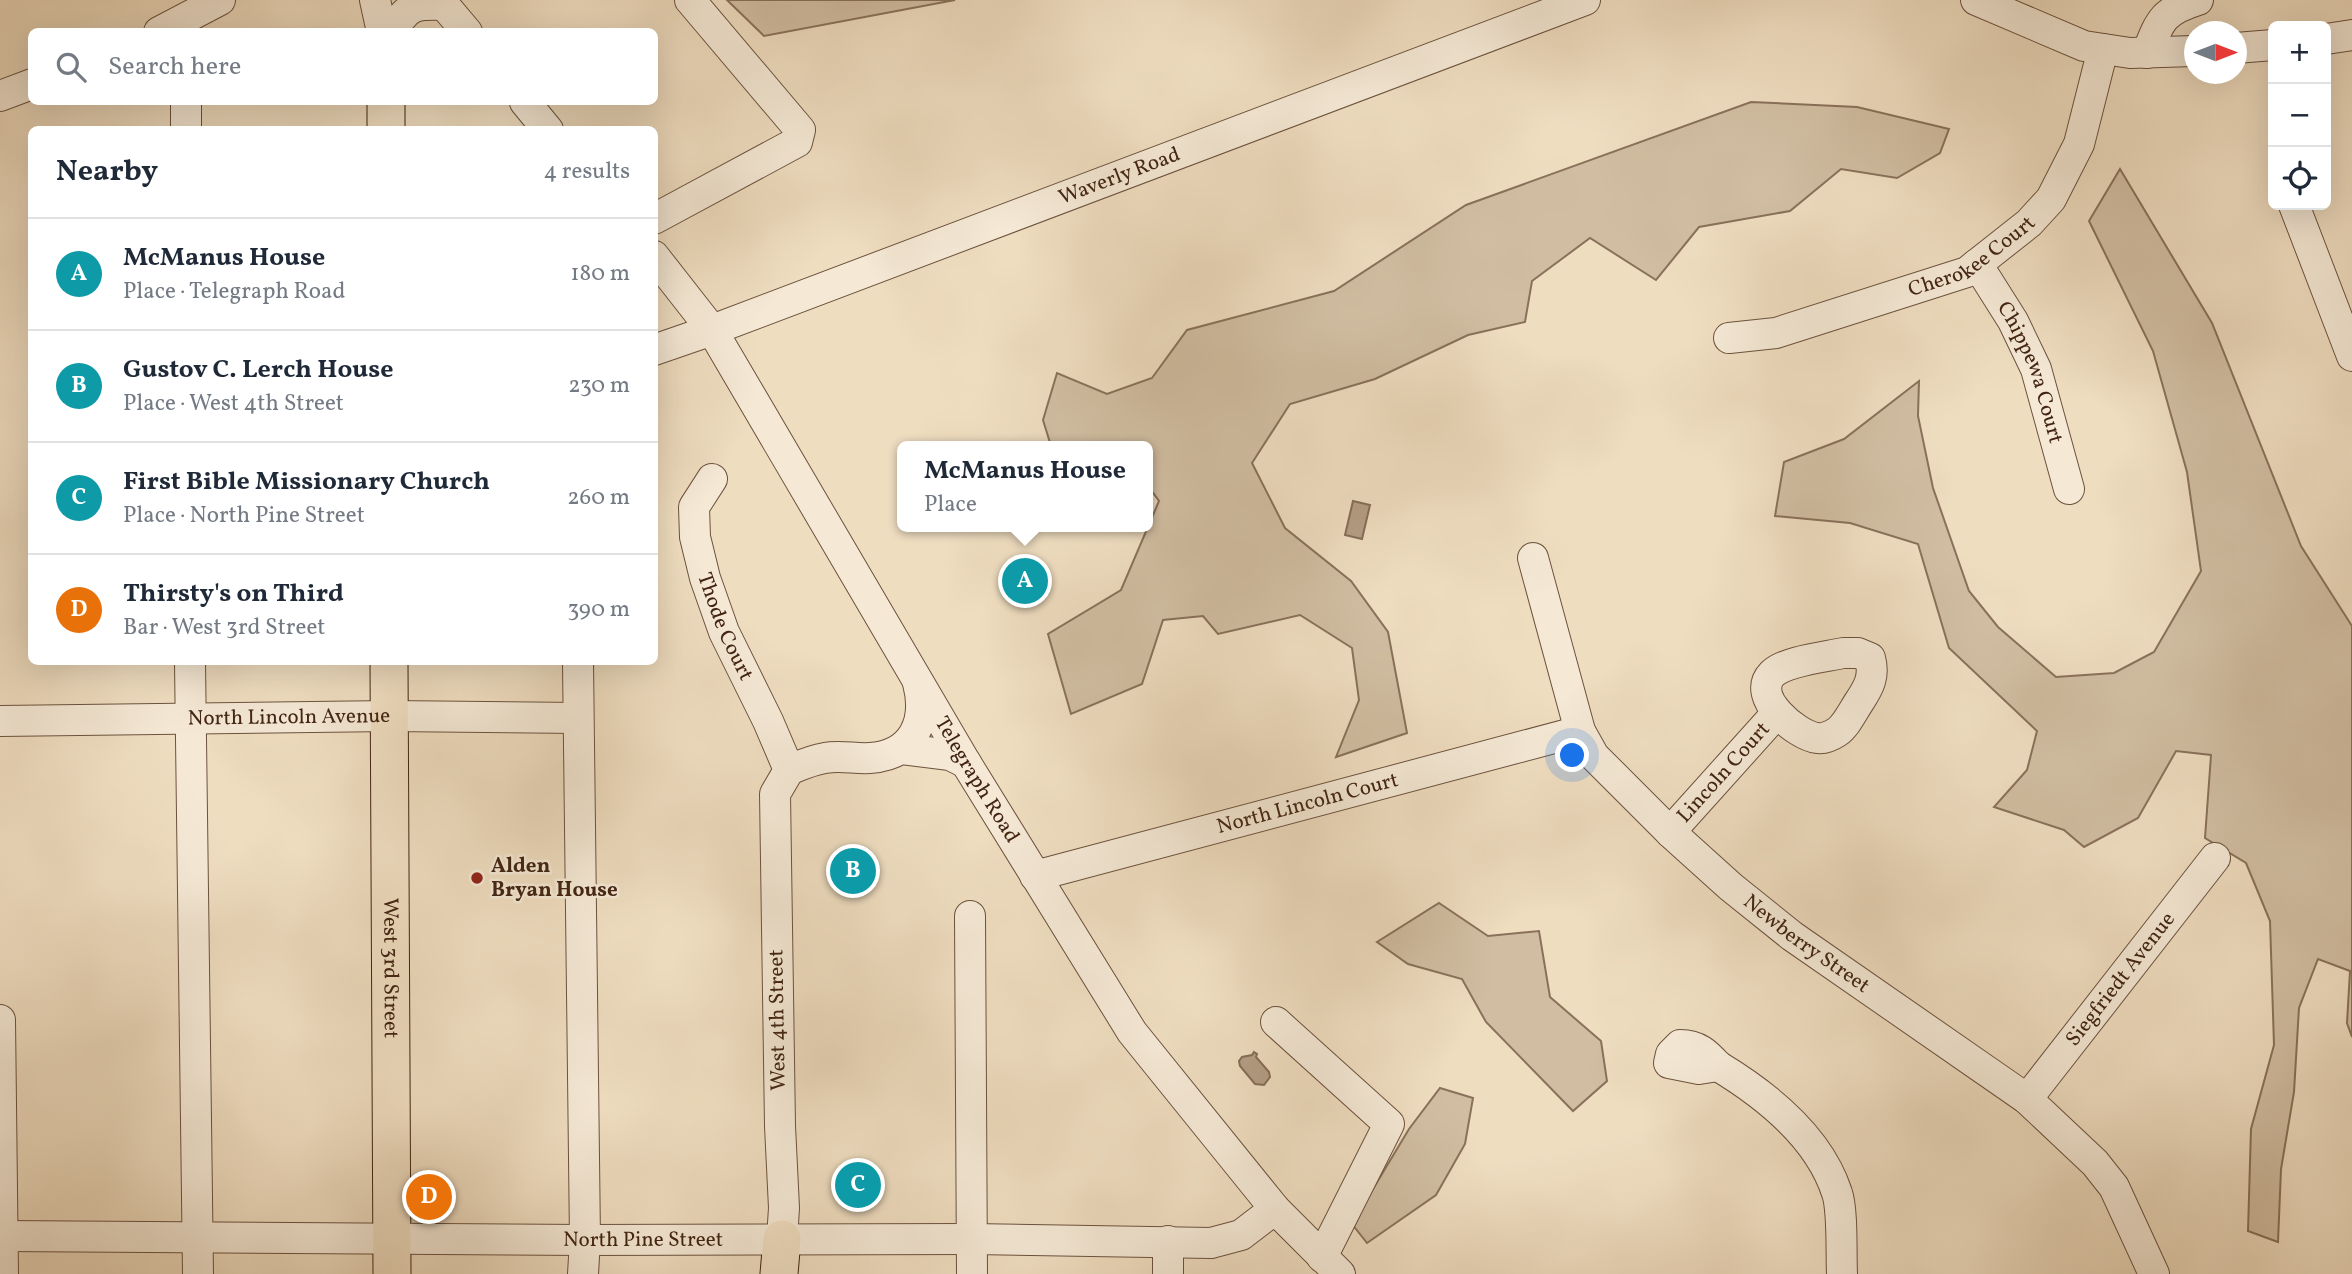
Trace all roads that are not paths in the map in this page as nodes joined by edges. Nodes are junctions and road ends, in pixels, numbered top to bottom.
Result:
1 (220, 0) edge
2 (375, 0) edge
3 (690, 0) edge
4 (1585, 0) edge
5 (1976, 0) edge
6 (2198, 0) edge
7 (442, 3) edge
8 (177, 28) edge
9 (381, 28) edge
10 (395, 28) edge
11 (464, 28) edge
12 (2352, 35) edge
13 (2331, 37) edge
14 (2268, 45) edge
15 (2247, 47) edge
16 (2103, 49) junction
17 (2184, 51) edge
18 (2147, 53) junction
19 (28, 86) edge
20 (0, 96) edge
21 (186, 105) edge
22 (386, 105) edge
23 (527, 105) edge
24 (186, 126) edge
25 (386, 126) edge
26 (545, 126) edge
27 (2296, 210) edge
28 (658, 217) edge
29 (658, 261) edge
30 (1977, 264) junction
31 (712, 330) junction
32 (1729, 338) dead end
33 (658, 349) edge
34 (2352, 356) edge
35 (712, 480) dead end
36 (2069, 489) dead end
37 (1534, 558) dead end
38 (190, 665) edge
39 (389, 665) edge
40 (578, 665) edge
41 (916, 680) junction
42 (1777, 713) dead end
43 (390, 716) junction
44 (578, 718) junction
45 (191, 720) junction
46 (0, 721) edge
47 (1580, 731) junction
48 (902, 749) junction
49 (966, 763) junction
50 (789, 770) junction
51 (1670, 832) junction
52 (2215, 858) dead end
53 (1034, 876) junction
54 (970, 916) dead end
55 (0, 1020) edge
56 (1276, 1022) dead end
57 (1718, 1066) dead end
58 (2027, 1099) junction
59 (1275, 1209) junction
60 (3, 1236) junction
61 (199, 1237) junction
62 (972, 1239) junction
63 (585, 1240) junction
64 (1168, 1241) junction
65 (392, 1256) edge
66 (780, 1257) edge
67 (1331, 1265) edge
68 (3, 1274) edge
69 (198, 1274) edge
70 (583, 1274) edge
71 (972, 1274) edge
72 (1168, 1274) edge
73 (1842, 1274) edge
74 (2154, 1274) edge

1 - 8 street
2 - 9 street
3 - 28 street
4 - 31 street, Waverly Road
5 - 16 street
6 - 18 street
7 - 10 street
7 - 11 street
12 - 13 street
14 - 15 street
16 - 18 street
16 - 30 street, Cherokee Court
17 - 18 street
19 - 20 street
21 - 24 street
22 - 25 main road
23 - 26 street
27 - 34 street
29 - 31 street, Telegraph Road
30 - 32 street, Cherokee Court
30 - 36 street, Chippewa Court
31 - 33 street, Waverly Road
31 - 41 street, Telegraph Road
35 - 50 street, Thode Court
37 - 47 street, Newberry Street
38 - 45 street
39 - 43 main road, West 3rd Street
40 - 44 street
41 - 48 street
41 - 49 street, Telegraph Road
42 - 51 street, Lincoln Court
43 - 44 street, North Lincoln Avenue
43 - 45 street, North Lincoln Avenue
43 - 65 main road, West 3rd Street
44 - 63 street
45 - 46 street, North Lincoln Avenue
45 - 61 street
47 - 51 street, Newberry Street
47 - 53 street, North Lincoln Court
48 - 49 street
48 - 50 street
49 - 53 street, Telegraph Road
50 - 66 street, West 4th Street
51 - 58 street, Newberry Street
52 - 58 street, Siegfriedt Avenue
53 - 59 street, Telegraph Road
54 - 62 street
55 - 60 street
56 - 67 street
57 - 73 street
58 - 74 street, Newberry Street
59 - 64 street, North Pine Street
59 - 67 street, Telegraph Road
60 - 61 street, North Pine Street
60 - 68 street
61 - 65 street, North Pine Street
61 - 69 street
62 - 64 street, North Pine Street
62 - 66 street, North Pine Street
62 - 71 street
63 - 65 street, North Pine Street
63 - 66 street, North Pine Street
63 - 70 street
64 - 72 street

